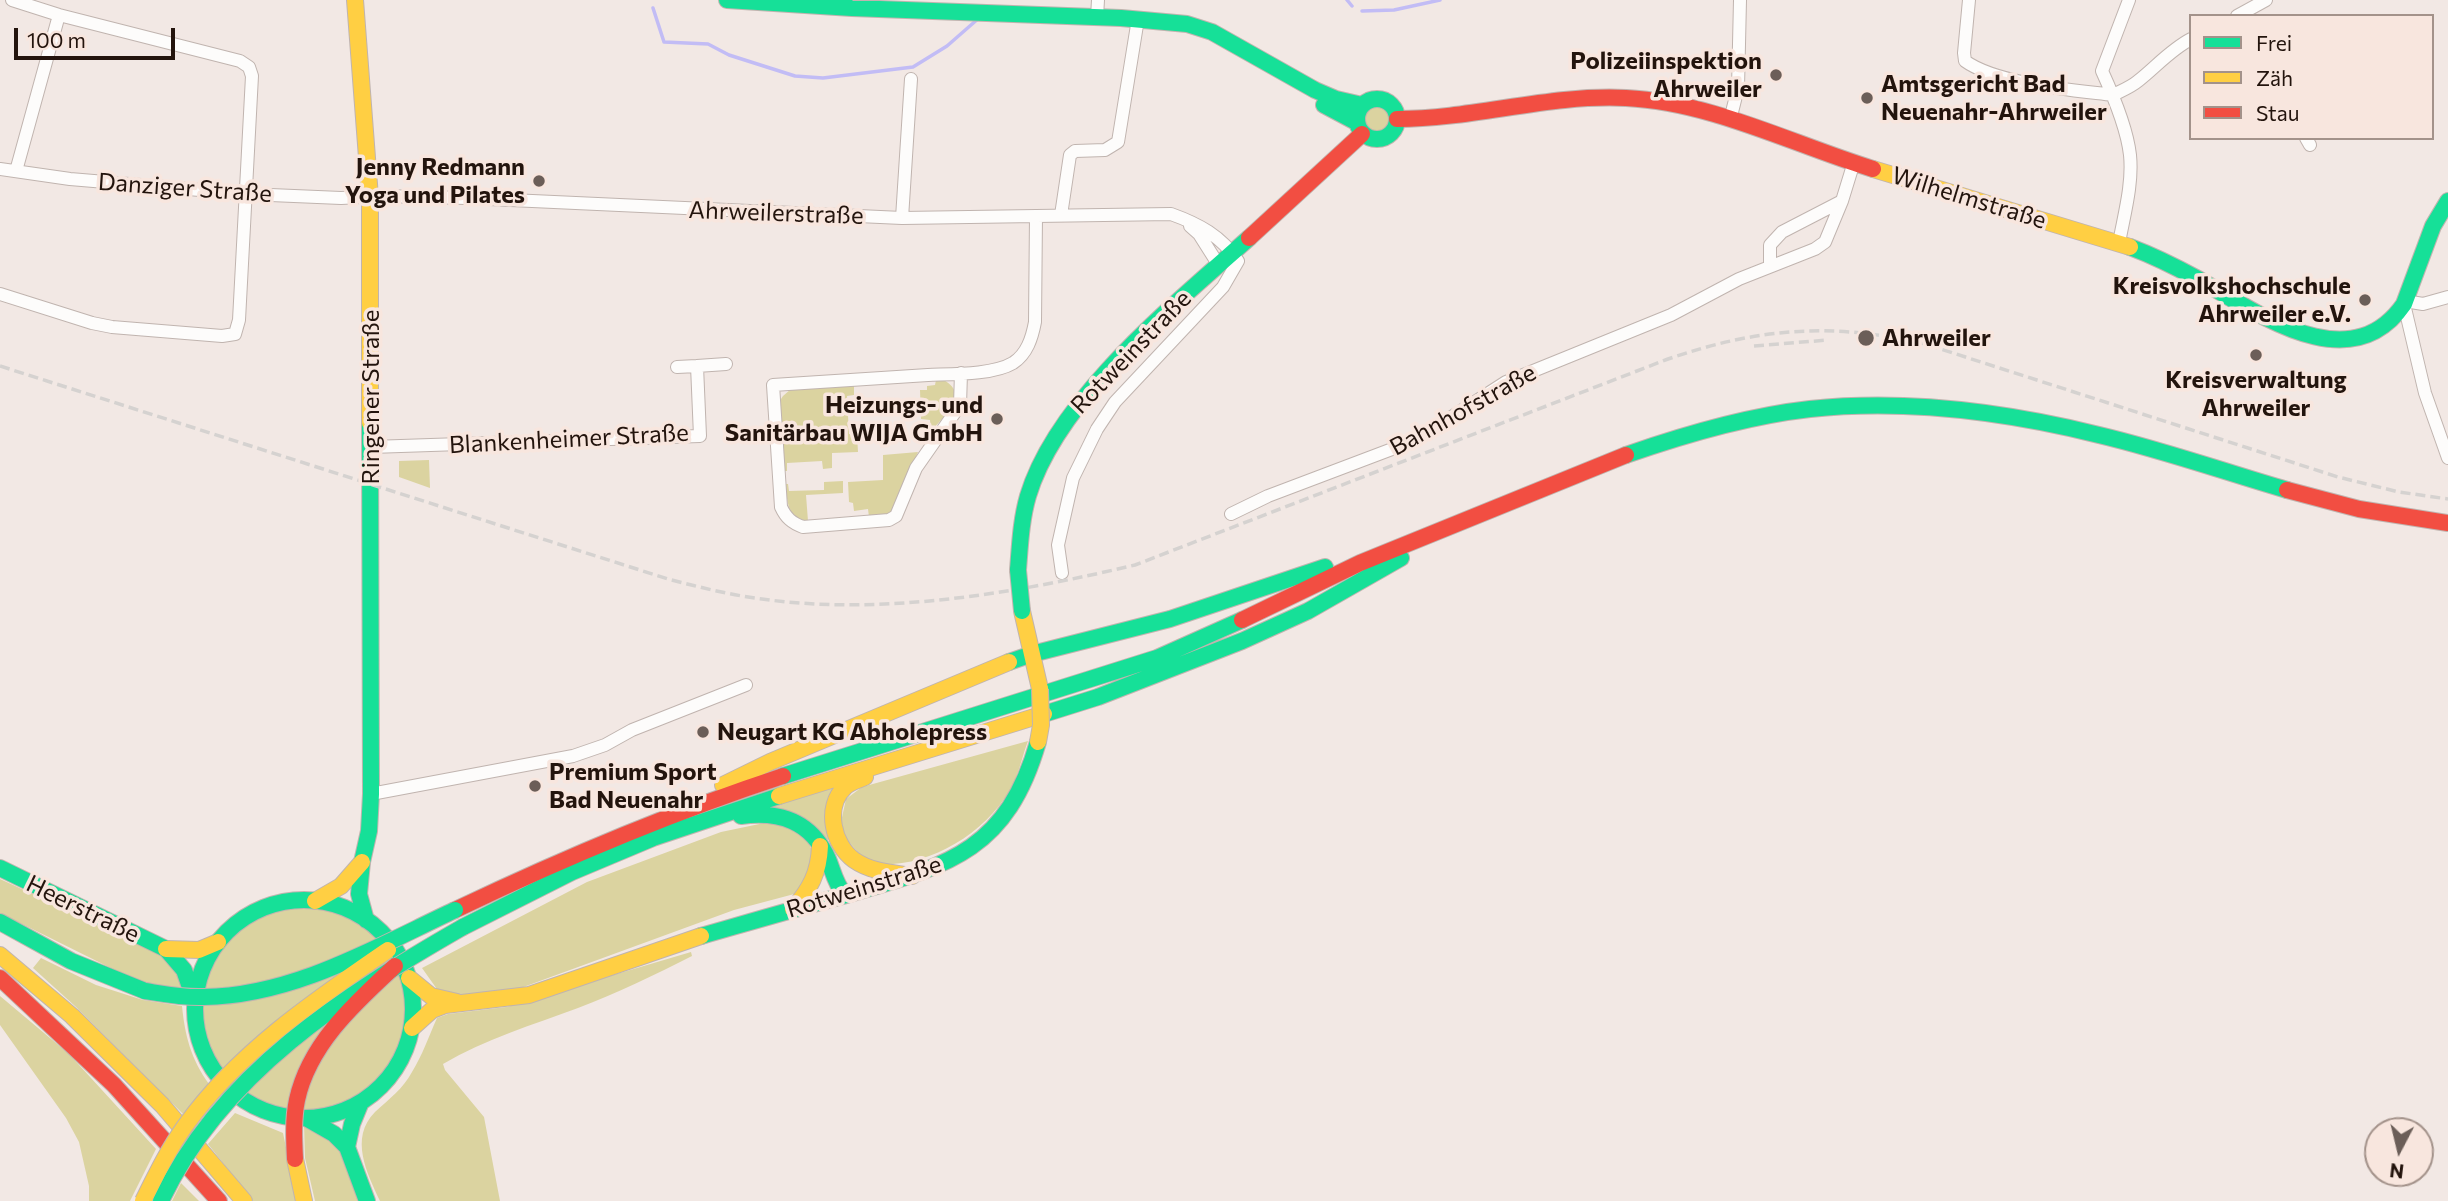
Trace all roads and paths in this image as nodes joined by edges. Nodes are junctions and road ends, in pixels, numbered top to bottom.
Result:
1 (12, 0) edge
2 (355, 0) edge
3 (727, 0) edge
4 (1098, 0) edge
5 (1740, 0) edge
6 (1969, 0) edge
7 (2129, 0) edge
8 (2266, 0) edge
9 (852, 4) edge
10 (2242, 14) edge
11 (59, 15) junction
12 (1097, 18) junction
13 (1138, 19) junction
14 (2189, 40) edge
15 (911, 79) dead end
16 (1303, 89) junction
17 (2113, 95) junction
18 (1362, 105) junction
19 (1398, 119) junction
20 (1730, 120) junction
21 (1359, 128) junction
22 (1854, 162) junction
23 (0, 169) edge
24 (16, 171) junction
25 (247, 194) junction
26 (370, 197) junction
27 (1842, 201) junction
28 (2448, 201) edge
29 (1061, 215) junction
30 (1036, 216) junction
31 (902, 218) junction
32 (1183, 218) junction
33 (2119, 243) junction
34 (1231, 252) junction
35 (1218, 264) junction
36 (1770, 266) junction
37 (0, 294) edge
38 (2448, 297) edge
39 (2404, 303) junction
40 (726, 364) dead end
41 (697, 366) junction
42 (677, 367) dead end
43 (961, 373) junction
44 (371, 447) junction
45 (2448, 458) edge
46 (1231, 514) dead end
47 (1472, 517) junction
48 (2448, 523) edge
49 (1062, 573) dead end
50 (1032, 654) junction
51 (747, 685) dead end
52 (911, 755) junction
53 (371, 794) junction
54 (646, 824) junction
55 (686, 827) junction
56 (828, 843) junction
57 (362, 862) junction
58 (0, 868) edge
59 (912, 876) junction
60 (844, 894) junction
61 (315, 901) junction
62 (793, 909) junction
63 (455, 910) junction
64 (366, 920) junction
65 (0, 922) edge
66 (218, 942) junction
67 (166, 950) junction
68 (0, 955) edge
69 (395, 966) junction
70 (0, 978) edge
71 (409, 978) junction
72 (460, 1003) junction
73 (195, 1010) junction
74 (412, 1028) junction
75 (361, 1102) junction
76 (306, 1118) junction
77 (347, 1147) junction
78 (143, 1201) edge
79 (161, 1201) edge
80 (219, 1201) edge
81 (244, 1201) edge
82 (304, 1201) edge
83 (367, 1201) edge

1 - 11 street
2 - 26 main road, Ringener Straße
3 - 9 main road
4 - 12 street
5 - 20 street
6 - 17 street
7 - 17 street
8 - 10 street
9 - 12 main road
11 - 24 street
11 - 25 street
12 - 13 main road
13 - 16 main road
13 - 29 street
14 - 17 street
15 - 31 street
16 - 18 main road
16 - 21 main road
17 - 33 street
18 - 19 main road
18 - 21 main road
19 - 20 main road, Wilhelmstraße
19 - 21 main road
20 - 22 main road, Wilhelmstraße
21 - 34 main road, Rotweinstraße
22 - 27 street, Bahnhofstraße
22 - 33 main road, Wilhelmstraße
23 - 24 street, Danziger Straße
24 - 25 street, Danziger Straße
25 - 26 street, Danziger Straße
25 - 37 street
26 - 31 street, Ahrweilerstraße
26 - 44 main road, Ringener Straße
27 - 36 street, Bahnhofstraße
27 - 36 street
28 - 39 main road, Wilhelmstraße
29 - 30 street, Ahrweilerstraße
29 - 32 street, Ahrweilerstraße
30 - 31 street, Ahrweilerstraße
30 - 43 street
32 - 34 street, Ahrweilerstraße
32 - 35 street
33 - 39 main road, Wilhelmstraße
34 - 35 main road, Rotweinstraße
34 - 49 street, Rotweinstraße
35 - 50 main road, Rotweinstraße, bridge
36 - 46 street, Bahnhofstraße
38 - 39 street
39 - 45 street
40 - 41 street
41 - 42 street
41 - 44 street, Blankenheimer Straße
43 - 43 street
44 - 53 main road, Ringener Straße
47 - 48 main road
47 - 50 main road
47 - 52 main road
47 - 54 main road
50 - 54 main road
50 - 59 main road, Rotweinstraße, bridge
51 - 53 street
52 - 55 main road
52 - 56 main road
53 - 57 main road, Ringener Straße
54 - 63 main road
55 - 56 main road
55 - 69 main road, bridge
56 - 59 main road
56 - 60 main road
56 - 62 main road
57 - 61 main road
57 - 64 main road, Ringener Straße
58 - 67 main road, Heerstraße
59 - 60 main road, Rotweinstraße
60 - 62 main road, Rotweinstraße
61 - 64 main road
61 - 66 main road
62 - 72 main road, Rotweinstraße
63 - 65 main road, bridge
63 - 78 main road, bridge
64 - 71 main road
66 - 67 main road, Heerstraße
66 - 73 main road
67 - 73 main road, Heerstraße
68 - 81 main road
69 - 79 main road, bridge
69 - 82 main road, bridge
70 - 80 main road
71 - 72 main road
71 - 74 main road
72 - 74 main road, Rotweinstraße
73 - 76 main road
74 - 75 main road
75 - 76 main road
75 - 77 main road
76 - 77 main road
77 - 83 main road

